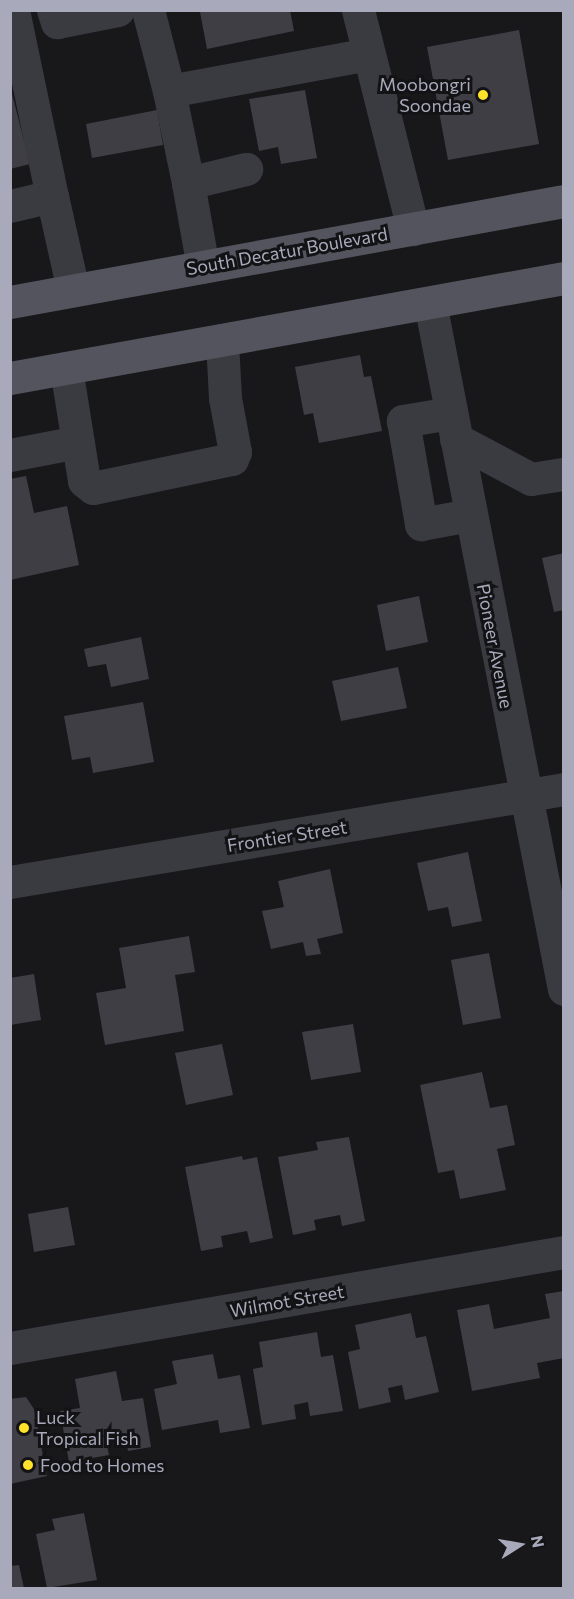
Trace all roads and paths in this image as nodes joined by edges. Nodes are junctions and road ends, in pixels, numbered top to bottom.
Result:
1 (13, 10) edge
2 (54, 10) edge
3 (118, 10) edge
4 (148, 10) edge
5 (358, 10) edge
6 (369, 54) junction
7 (169, 91) junction
8 (246, 170) dead end
9 (188, 183) junction
10 (52, 196) junction
11 (564, 201) edge
12 (10, 206) edge
13 (413, 229) junction
14 (203, 267) junction
15 (564, 279) edge
16 (73, 290) junction
17 (10, 302) edge
18 (430, 303) junction
19 (222, 340) junction
20 (66, 368) junction
21 (10, 378) edge
22 (453, 426) junction
23 (78, 442) junction
24 (10, 455) edge
25 (564, 474) edge
26 (470, 515) junction
27 (564, 789) edge
28 (524, 796) junction
29 (10, 882) edge
30 (564, 989) edge
31 (564, 1252) edge
32 (10, 1348) edge

1 - 10 street
2 - 3 street
4 - 7 street
5 - 6 street
6 - 7 street
6 - 13 street
7 - 9 street
8 - 9 street
9 - 14 street
10 - 12 street
10 - 16 street
11 - 13 main road, South Decatur Boulevard
13 - 14 main road, South Decatur Boulevard
14 - 16 main road, South Decatur Boulevard
15 - 18 main road
16 - 17 main road, South Decatur Boulevard
18 - 19 main road
18 - 22 street, Pioneer Avenue
19 - 20 main road
19 - 23 street
20 - 21 main road
20 - 23 street
22 - 25 street
22 - 26 street, Pioneer Avenue
22 - 26 street
23 - 24 street
26 - 28 street, Pioneer Avenue
27 - 28 street, Frontier Street
28 - 29 street, Frontier Street
28 - 30 street, Pioneer Avenue
31 - 32 street, Wilmot Street

